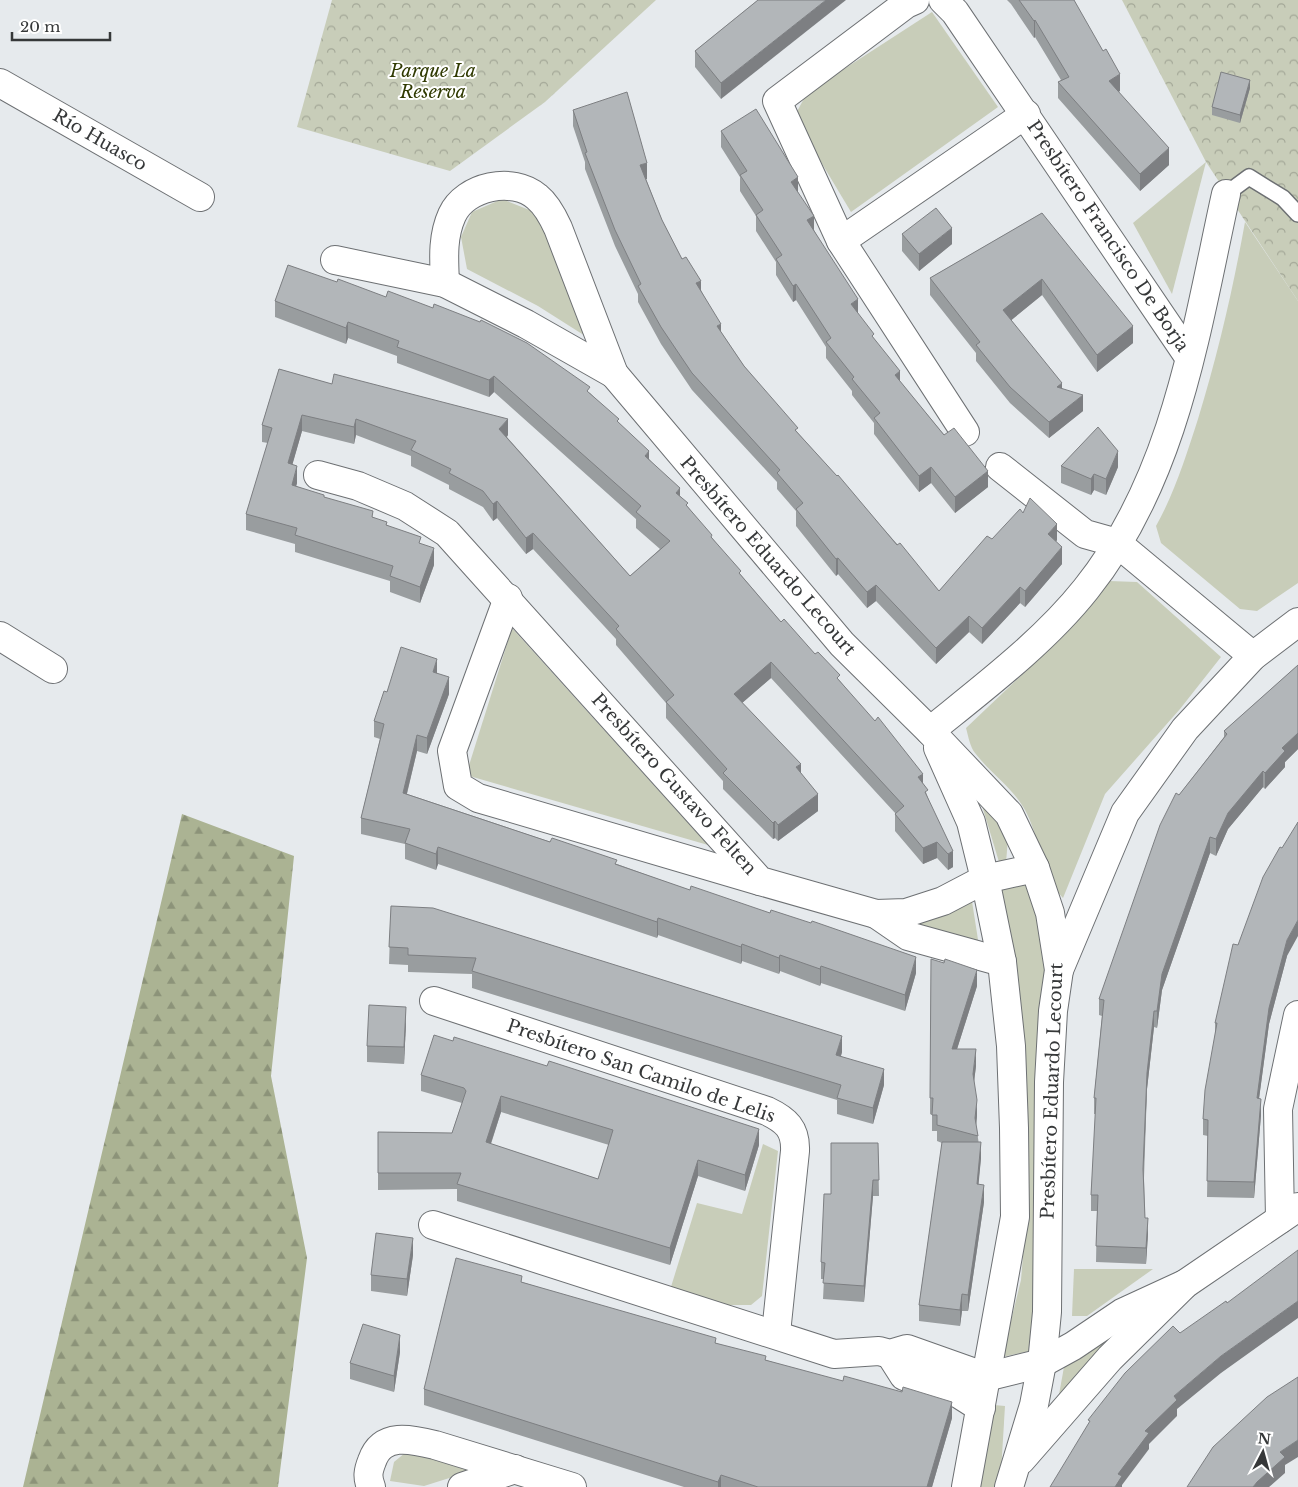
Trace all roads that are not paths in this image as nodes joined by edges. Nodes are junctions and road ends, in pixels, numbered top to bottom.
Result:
1 (915, 0) edge
2 (943, 0) edge
3 (0, 83) edge
4 (1026, 114) junction
5 (1226, 194) joint
6 (200, 197) dead end
7 (1298, 214) edge
8 (840, 241) junction
9 (335, 260) dead end
10 (446, 283) junction
11 (1189, 357) junction
12 (614, 374) junction
13 (965, 432) dead end
14 (1000, 467) dead end
15 (318, 474) dead end
16 (1117, 543) junction
17 (508, 598) junction
18 (1298, 622) edge
19 (0, 636) edge
20 (1253, 656) junction
21 (54, 669) dead end
22 (930, 731) junction
23 (1035, 868) junction
24 (986, 879) junction
25 (760, 881) junction
26 (876, 914) junction
27 (1002, 962) junction
28 (1059, 970) junction
29 (434, 1001) dead end
30 (1298, 1015) edge
31 (1289, 1213) edge
32 (433, 1225) dead end
33 (1185, 1284) junction
34 (776, 1333) junction
35 (890, 1354) junction
36 (1042, 1364) junction
37 (986, 1377) junction
38 (981, 1408) junction
39 (514, 1469) junction
40 (1012, 1477) edge
41 (371, 1487) edge
42 (462, 1487) edge
43 (572, 1487) edge
44 (966, 1487) edge

1 - 8 street
2 - 4 street, Presbítero Francisco De Borja
3 - 6 street, Río Huasco
4 - 8 street
4 - 11 street, Presbítero Francisco De Borja
5 - 7 lane
5 - 11 street, Presbítero Francisco De Borja
8 - 13 street
9 - 10 street
10 - 12 street, Presbítero Eduardo Lecourt
10 - 12 street, Presbítero Eduardo Lecourt
11 - 16 street, Presbítero Francisco De Borja
12 - 22 street, Presbítero Eduardo Lecourt
14 - 16 street
15 - 17 street, Presbítero Gustavo Felten
16 - 20 street
16 - 22 street, Presbítero Francisco De Borja
17 - 25 street, Presbítero Gustavo Felten
17 - 25 street
18 - 20 street
19 - 21 street
20 - 28 street
22 - 23 street, Presbítero Eduardo Lecourt
22 - 24 street, Presbítero Eduardo Lecourt
23 - 24 street, Presbítero Gustavo Felten
23 - 28 street, Presbítero Eduardo Lecourt
24 - 26 street, Presbítero Gustavo Felten
24 - 27 street, Presbítero Eduardo Lecourt
25 - 26 street, Presbítero Gustavo Felten
26 - 27 street, Presbítero Gustavo Felten
27 - 37 street, Presbítero Eduardo Lecourt
28 - 36 street, Presbítero Eduardo Lecourt
29 - 34 street, Presbítero San Camilo de Lelis
30 - 31 street
31 - 33 street
32 - 34 street
33 - 36 street
33 - 40 street
34 - 35 street
35 - 37 street
35 - 38 street
36 - 37 street
36 - 40 street, Presbítero Eduardo Lecourt
37 - 38 street, Presbítero Eduardo Lecourt
38 - 44 street, Presbítero Eduardo Lecourt
39 - 41 street
39 - 42 street
39 - 43 street

